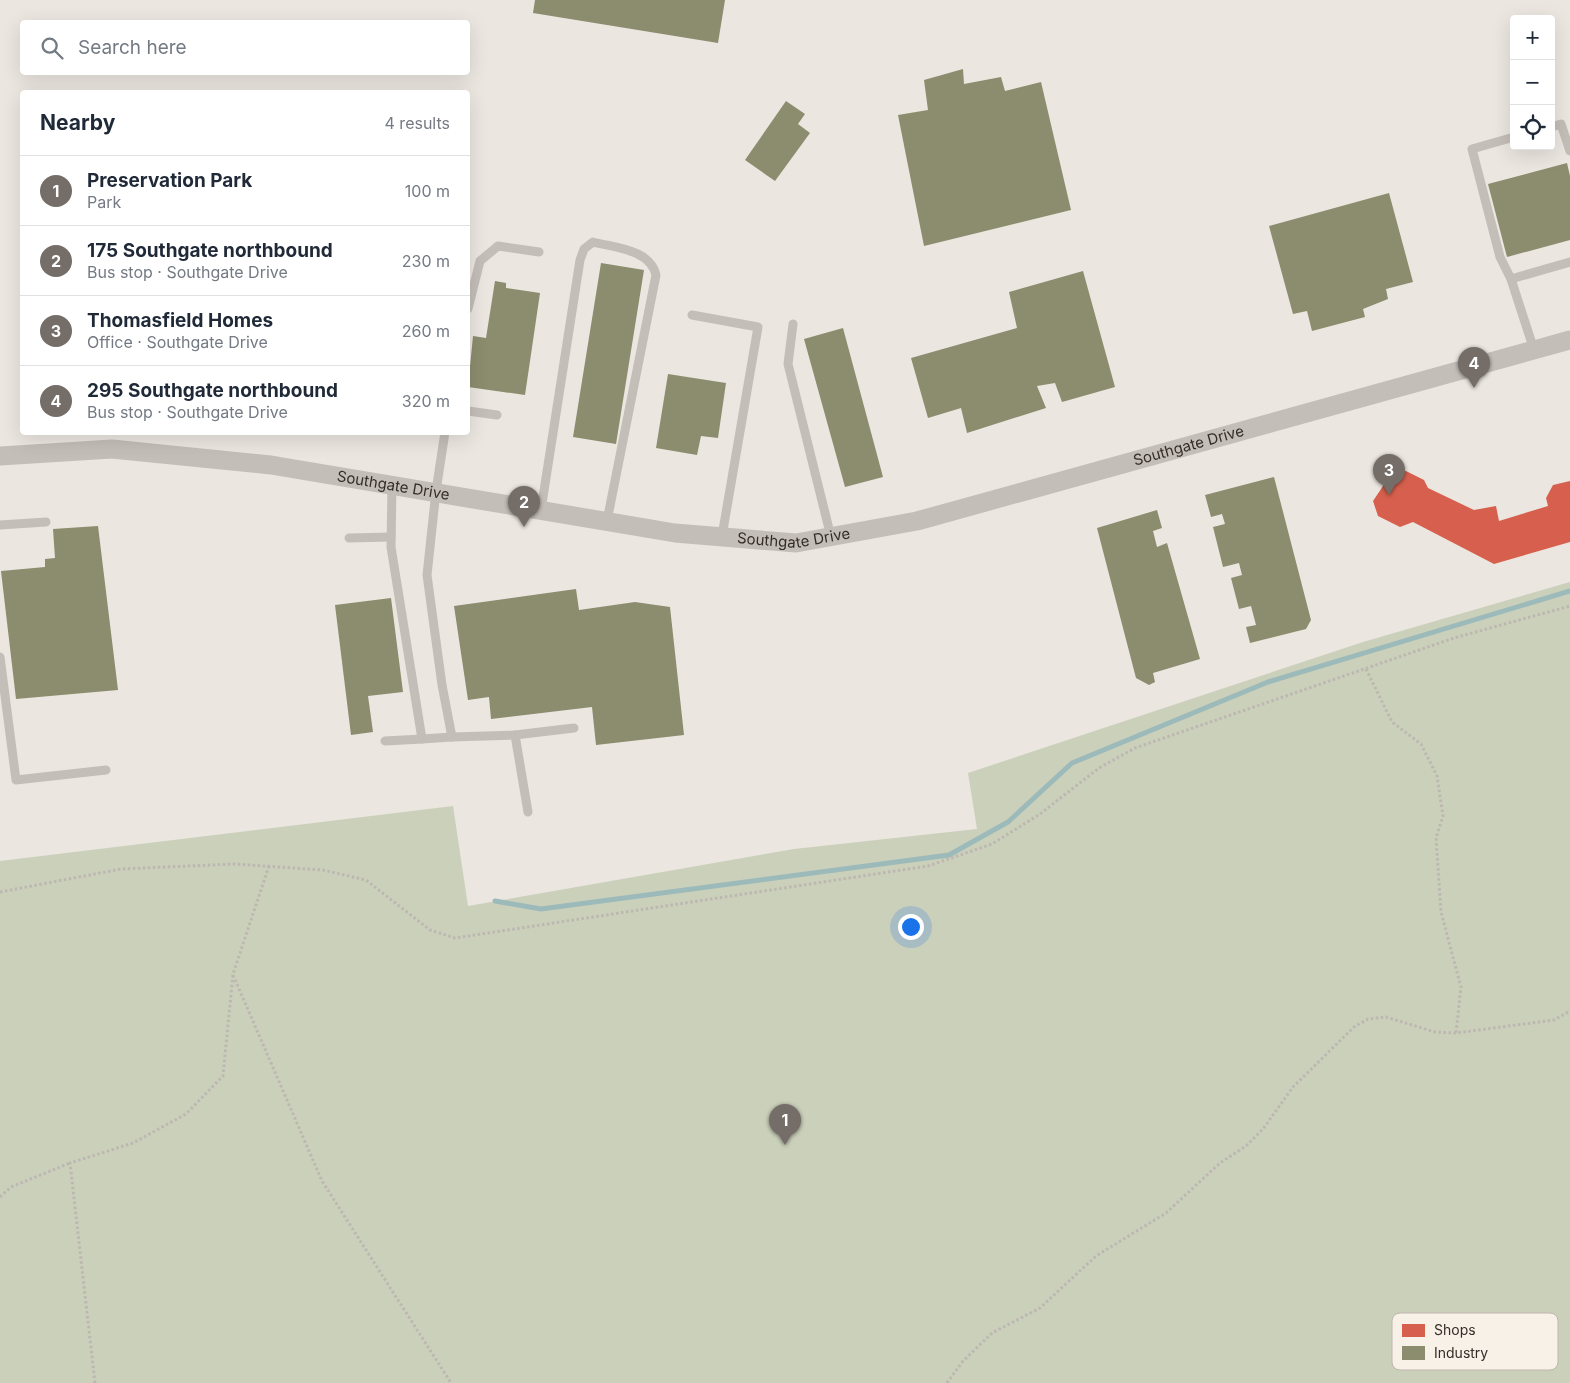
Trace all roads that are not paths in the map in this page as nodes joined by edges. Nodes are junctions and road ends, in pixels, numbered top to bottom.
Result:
1 (1555, 126) edge
2 (1510, 138) edge
3 (1570, 152) edge
4 (539, 252) dead end
5 (1570, 262) edge
6 (1512, 279) junction
7 (470, 301) edge
8 (692, 315) dead end
9 (793, 324) dead end
10 (1570, 340) edge
11 (1534, 350) junction
12 (470, 411) edge
13 (496, 415) dead end
14 (445, 435) edge
15 (0, 456) edge
16 (392, 484) junction
17 (436, 491) junction
18 (541, 510) junction
19 (607, 521) junction
20 (46, 522) dead end
21 (0, 525) edge
22 (722, 536) junction
23 (391, 537) junction
24 (831, 537) junction
25 (349, 538) dead end
26 (0, 657) edge
27 (574, 728) dead end
28 (515, 735) junction
29 (452, 737) junction
30 (422, 739) junction
31 (385, 742) dead end
32 (106, 770) dead end
33 (528, 812) dead end

1 - 3 lane
2 - 6 lane
4 - 7 lane
5 - 6 lane
6 - 11 lane
8 - 22 lane
9 - 24 lane
10 - 11 street, Southgate Drive
11 - 24 street, Southgate Drive
12 - 13 lane
14 - 17 lane
15 - 16 street, Southgate Drive
16 - 17 street, Southgate Drive
16 - 23 lane
17 - 18 street, Southgate Drive
17 - 29 lane
18 - 19 street, Southgate Drive
18 - 19 lane
19 - 22 street, Southgate Drive
20 - 21 lane
22 - 24 street, Southgate Drive
23 - 25 lane
23 - 30 lane
26 - 32 lane
27 - 28 lane
28 - 29 lane
28 - 33 lane
29 - 30 lane
30 - 31 lane

